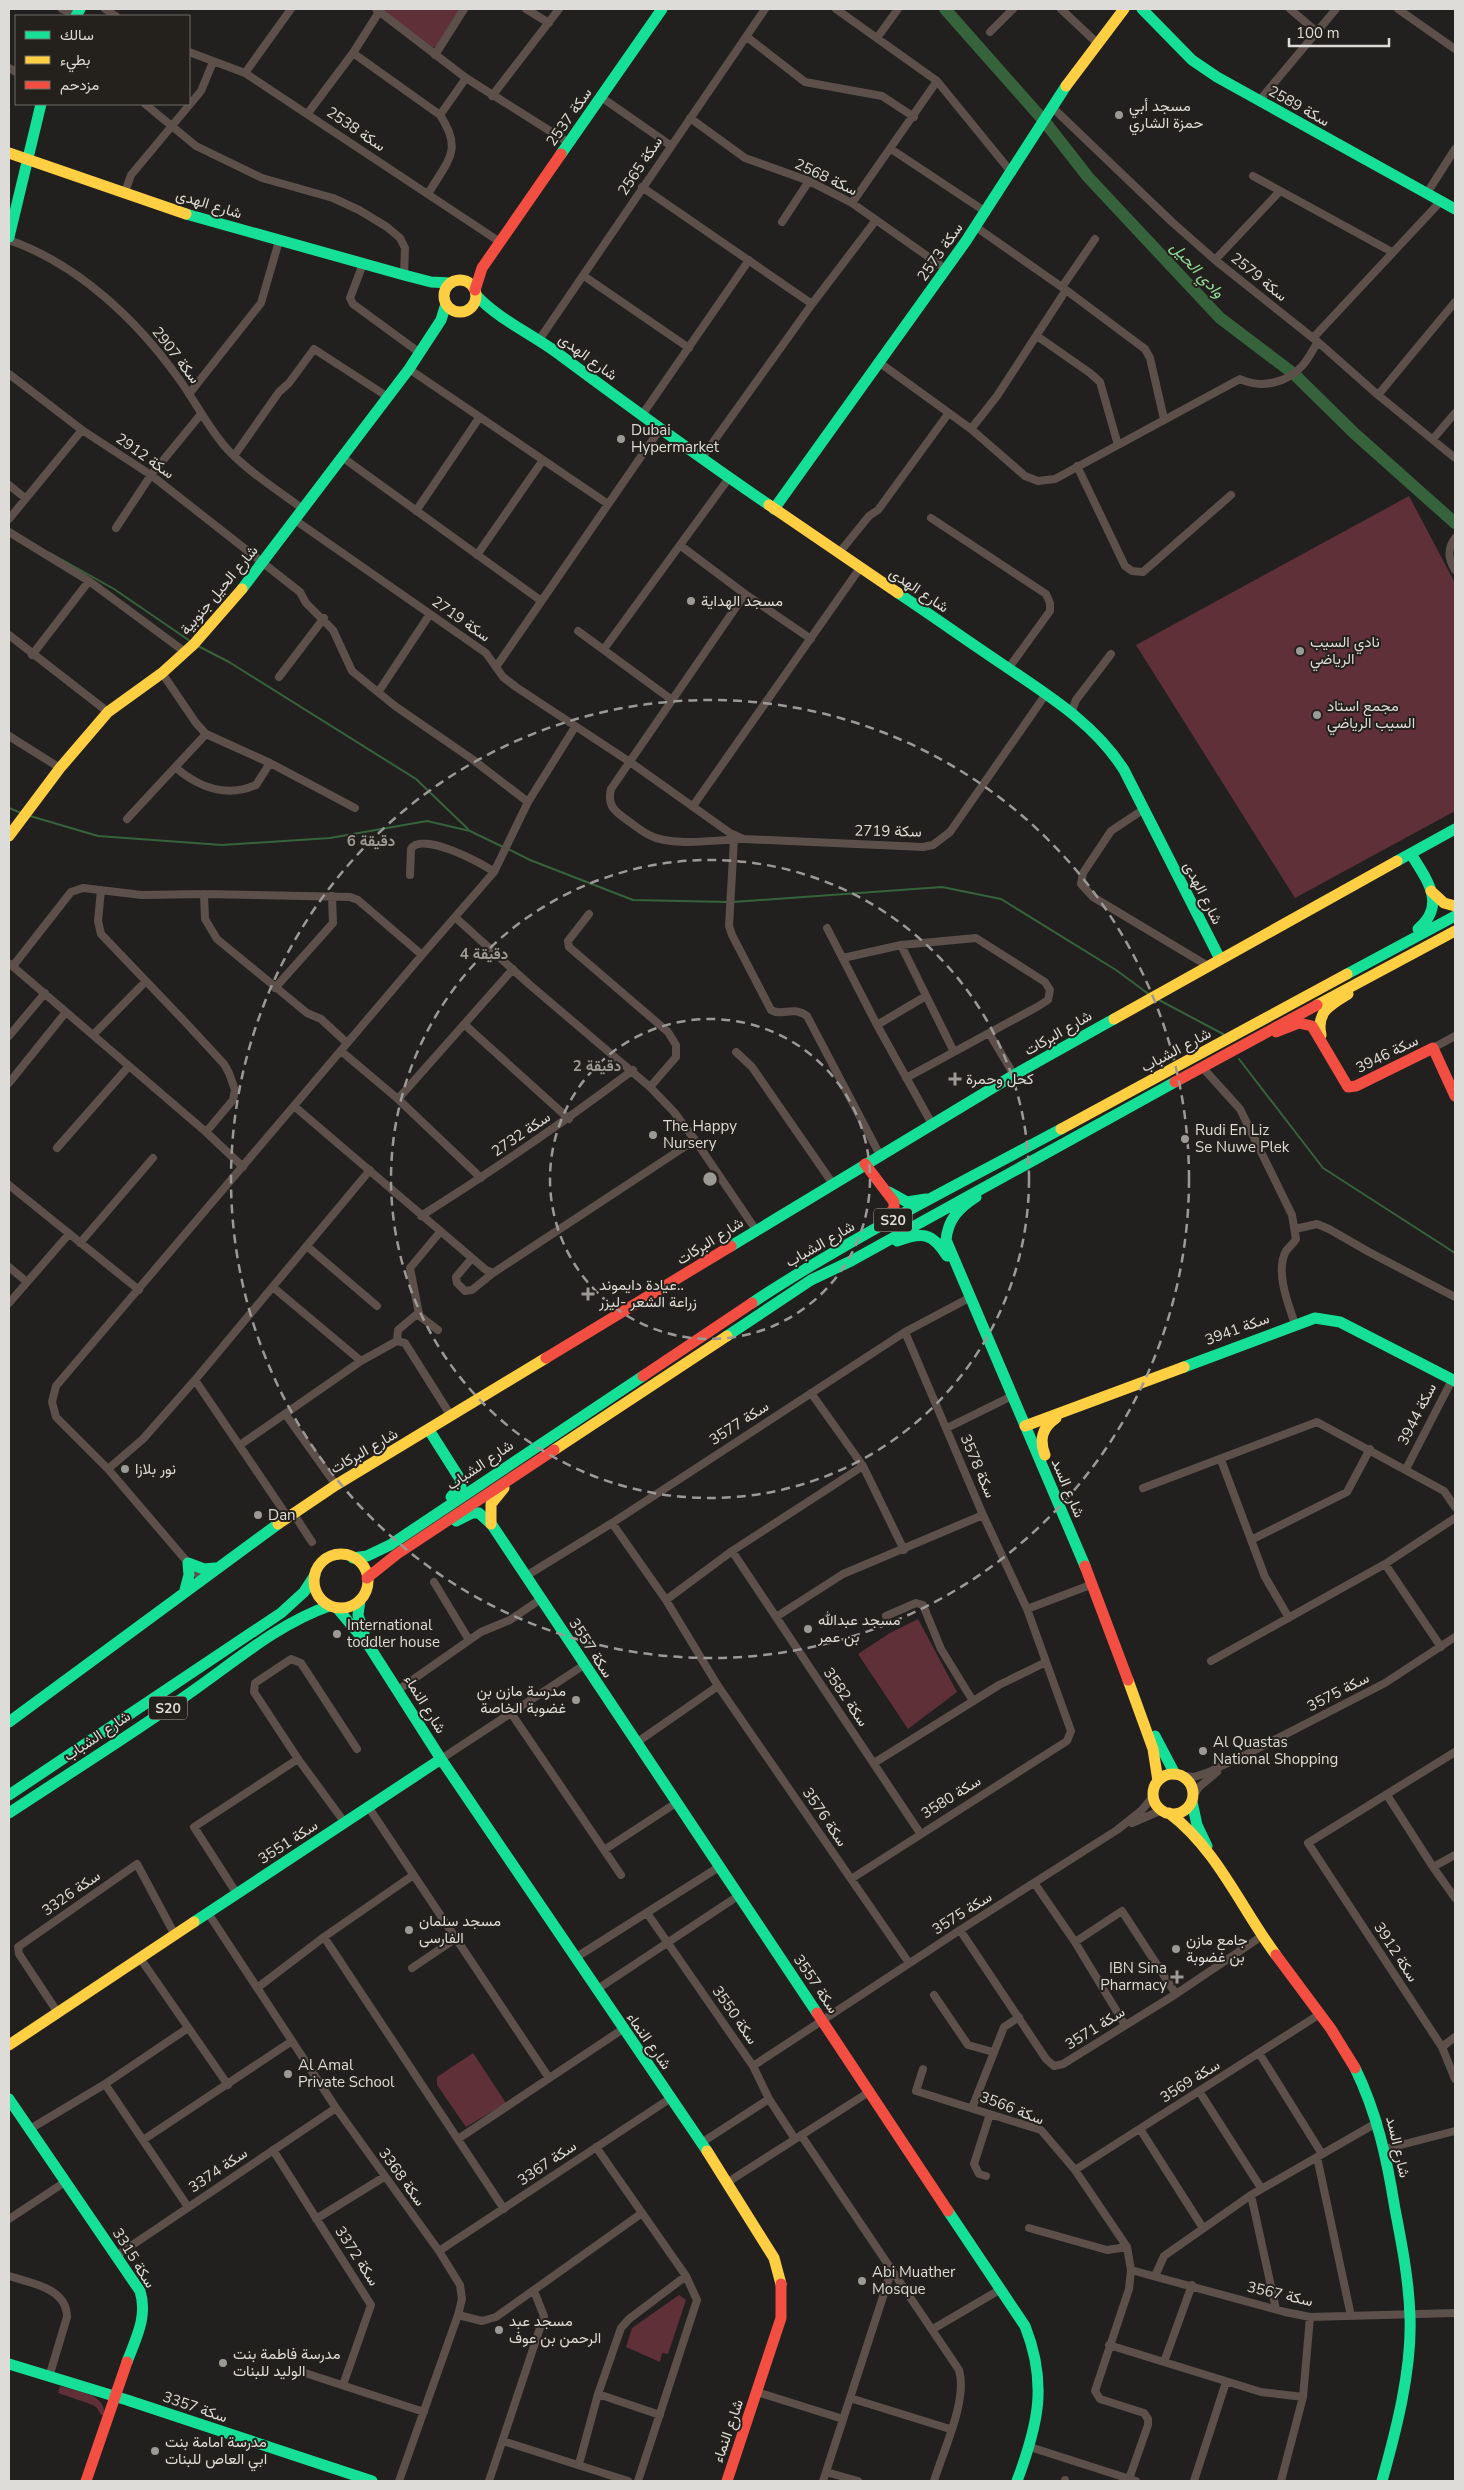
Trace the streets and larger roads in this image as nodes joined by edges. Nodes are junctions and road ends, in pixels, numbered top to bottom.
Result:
1 (62, 9) edge
2 (291, 9) edge
3 (464, 9) edge
4 (526, 9) edge
5 (559, 9) edge
6 (662, 9) edge
7 (765, 9) edge
8 (836, 9) edge
9 (898, 9) edge
10 (1013, 9) edge
11 (1061, 9) edge
12 (1124, 9) edge
13 (1142, 9) edge
14 (1290, 9) edge
15 (1336, 9) edge
16 (1398, 9) edge
17 (377, 10) edge
18 (77, 13) edge
19 (549, 24) junction
20 (990, 32) dead end
21 (1317, 32) junction
22 (747, 37) junction
23 (877, 38) junction
24 (1096, 42) junction
25 (1455, 49) edge
26 (190, 52) edge
27 (353, 53) junction
28 (435, 54) junction
29 (213, 62) junction
30 (245, 73) junction
31 (466, 78) junction
32 (937, 81) junction
33 (492, 96) junction
34 (601, 97) junction
35 (1259, 101) junction
36 (190, 104) edge
37 (41, 105) edge
38 (146, 105) edge
39 (189, 105) edge
40 (1054, 109) junction
41 (308, 113) junction
42 (440, 115) junction
43 (914, 117) junction
44 (690, 118) junction
45 (170, 127) junction
46 (569, 143) junction
47 (670, 146) junction
48 (891, 149) junction
49 (1455, 149) edge
50 (9, 153) edge
51 (26, 160) junction
52 (1012, 173) junction
53 (1253, 176) dead end
54 (809, 182) junction
55 (642, 187) junction
56 (1280, 191) junction
57 (125, 192) junction
58 (1426, 193) junction
59 (428, 194) junction
60 (1440, 200) junction
61 (852, 204) junction
62 (1455, 209) edge
63 (986, 212) junction
64 (876, 220) junction
65 (782, 222) dead end
66 (976, 227) junction
67 (9, 238) edge
68 (1095, 239) dead end
69 (279, 241) junction
70 (500, 242) junction
71 (1392, 252) junction
72 (749, 260) junction
73 (1216, 260) junction
74 (362, 264) junction
75 (947, 270) junction
76 (404, 275) junction
77 (584, 276) junction
78 (456, 282) junction
79 (1064, 288) junction
80 (475, 292) junction
81 (445, 302) junction
82 (1455, 302) edge
83 (812, 304) junction
84 (464, 311) junction
85 (512, 324) junction
86 (1037, 336) junction
87 (539, 340) junction
88 (1316, 340) junction
89 (429, 341) junction
90 (689, 348) junction
91 (420, 354) junction
92 (880, 363) junction
93 (409, 369) junction
94 (9, 374) edge
95 (190, 394) junction
96 (1378, 395) junction
97 (388, 397) junction
98 (1455, 413) edge
99 (201, 414) junction
100 (948, 414) junction
101 (642, 415) junction
102 (479, 418) junction
103 (1164, 419) junction
104 (660, 429) junction
105 (971, 429) junction
106 (82, 430) junction
107 (1433, 439) junction
108 (1118, 445) junction
109 (234, 456) junction
110 (342, 457) junction
111 (1455, 458) edge
112 (701, 459) junction
113 (543, 460) junction
114 (1077, 466) junction
115 (151, 476) junction
116 (729, 478) junction
117 (9, 485) edge
118 (1232, 495) dead end
119 (26, 498) junction
120 (608, 504) junction
121 (304, 509) junction
122 (774, 509) junction
123 (416, 511) junction
124 (931, 518) dead end
125 (9, 519) edge
126 (295, 520) junction
127 (116, 528) dead end
128 (9, 532) edge
129 (1455, 538) edge
130 (681, 546) junction
131 (839, 553) junction
132 (477, 555) junction
133 (263, 562) junction
134 (860, 568) junction
135 (1455, 570) edge
136 (89, 581) junction
137 (745, 594) junction
138 (540, 600) junction
139 (430, 614) junction
140 (324, 618) junction
141 (578, 631) dead end
142 (9, 636) edge
143 (810, 639) junction
144 (604, 649) junction
145 (185, 652) junction
146 (1111, 654) dead end
147 (32, 655) junction
148 (496, 667) junction
149 (1008, 669) junction
150 (162, 673) junction
151 (279, 677) dead end
152 (379, 691) junction
153 (1046, 694) junction
154 (672, 700) junction
155 (108, 712) junction
156 (1071, 713) junction
157 (575, 727) junction
158 (206, 734) junction
159 (9, 736) edge
160 (630, 762) junction
161 (270, 763) junction
162 (60, 768) junction
163 (176, 768) junction
164 (528, 802) junction
165 (693, 806) junction
166 (355, 808) dead end
167 (1144, 810) junction
168 (127, 819) dead end
169 (1455, 829) edge
170 (9, 836) edge
171 (734, 839) junction
172 (744, 839) junction
173 (1411, 854) junction
174 (494, 872) junction
175 (410, 875) dead end
176 (101, 890) junction
177 (1431, 892) junction
178 (204, 894) junction
179 (332, 896) junction
180 (1455, 906) edge
181 (589, 914) dead end
182 (1455, 916) edge
183 (456, 918) junction
184 (827, 928) dead end
185 (1455, 932) edge
186 (901, 946) junction
187 (422, 955) junction
188 (843, 958) junction
189 (1220, 959) junction
190 (11, 964) edge
191 (1208, 966) junction
192 (513, 969) junction
193 (1386, 969) junction
194 (146, 981) junction
195 (275, 988) junction
196 (45, 993) junction
197 (926, 996) junction
198 (1284, 1008) junction
199 (66, 1012) junction
200 (464, 1024) junction
201 (877, 1025) junction
202 (989, 1033) junction
203 (93, 1035) junction
204 (9, 1036) edge
205 (1455, 1036) edge
206 (347, 1043) junction
207 (1324, 1044) junction
208 (1433, 1048) junction
209 (341, 1051) junction
210 (736, 1052) dead end
211 (954, 1052) junction
212 (1228, 1053) junction
213 (130, 1066) junction
214 (1202, 1067) junction
215 (632, 1070) junction
216 (1014, 1075) junction
217 (906, 1078) junction
218 (9, 1082) edge
219 (650, 1087) junction
220 (1455, 1096) edge
221 (398, 1099) junction
222 (294, 1106) junction
223 (569, 1118) junction
224 (932, 1124) junction
225 (206, 1132) junction
226 (695, 1140) junction
227 (57, 1148) dead end
228 (880, 1156) junction
229 (153, 1158) dead end
230 (866, 1164) junction
231 (243, 1167) junction
232 (1023, 1167) junction
233 (370, 1170) junction
234 (481, 1178) junction
235 (833, 1184) junction
236 (9, 1185) edge
237 (884, 1189) junction
238 (949, 1190) junction
239 (421, 1216) junction
240 (1295, 1229) junction
241 (756, 1230) junction
242 (440, 1232) junction
243 (69, 1234) junction
244 (856, 1240) junction
245 (80, 1243) junction
246 (308, 1247) junction
247 (472, 1258) junction
248 (851, 1261) junction
249 (9, 1268) edge
250 (494, 1273) junction
251 (961, 1279) junction
252 (27, 1282) junction
253 (274, 1288) junction
254 (139, 1290) junction
255 (1455, 1297) edge
256 (969, 1298) junction
257 (9, 1303) edge
258 (377, 1306) dead end
259 (419, 1314) junction
260 (1295, 1324) junction
261 (438, 1330) dead end
262 (905, 1332) junction
263 (397, 1341) junction
264 (361, 1361) junction
265 (1454, 1378) edge
266 (195, 1380) junction
267 (811, 1393) junction
268 (1012, 1396) junction
269 (1062, 1413) junction
270 (286, 1415) junction
271 (451, 1416) junction
272 (1025, 1426) junction
273 (947, 1428) junction
274 (429, 1430) junction
275 (240, 1445) junction
276 (528, 1450) junction
277 (1370, 1450) junction
278 (549, 1453) junction
279 (1220, 1460) junction
280 (450, 1464) junction
281 (863, 1466) junction
282 (108, 1469) junction
283 (1406, 1469) junction
284 (336, 1485) junction
285 (1143, 1488) dead end
286 (1057, 1500) junction
287 (1455, 1507) edge
288 (290, 1514) junction
289 (983, 1514) junction
290 (1455, 1518) edge
291 (612, 1523) junction
292 (492, 1525) junction
293 (412, 1529) junction
294 (1251, 1540) junction
295 (312, 1542) dead end
296 (412, 1544) junction
297 (904, 1550) junction
298 (732, 1551) junction
299 (353, 1558) junction
300 (188, 1563) junction
301 (1385, 1564) junction
302 (215, 1568) junction
303 (315, 1575) junction
304 (526, 1576) junction
305 (201, 1578) junction
306 (367, 1578) junction
307 (434, 1582) dead end
308 (1092, 1584) junction
309 (186, 1590) junction
310 (541, 1599) junction
311 (360, 1600) junction
312 (666, 1600) junction
313 (333, 1607) junction
314 (1028, 1609) junction
315 (886, 1616) dead end
316 (776, 1617) junction
317 (1290, 1618) junction
318 (1455, 1637) edge
319 (469, 1640) junction
320 (369, 1646) junction
321 (1441, 1647) junction
322 (1211, 1661) dead end
323 (1046, 1662) junction
324 (584, 1665) junction
325 (718, 1686) junction
326 (398, 1690) junction
327 (1134, 1692) junction
328 (973, 1701) junction
329 (511, 1714) junction
330 (9, 1722) edge
331 (1067, 1741) joint
332 (636, 1743) junction
333 (357, 1749) dead end
334 (1455, 1752) edge
335 (298, 1759) junction
336 (441, 1759) junction
337 (874, 1763) junction
338 (1229, 1763) junction
339 (1179, 1775) junction
340 (1156, 1786) junction
341 (9, 1795) edge
342 (1387, 1795) junction
343 (1192, 1799) junction
344 (676, 1803) junction
345 (369, 1808) junction
346 (1166, 1812) junction
347 (9, 1813) edge
348 (345, 1823) junction
349 (1117, 1830) junction
350 (920, 1833) junction
351 (604, 1850) junction
352 (1455, 1855) edge
353 (1215, 1863) junction
354 (719, 1867) junction
355 (1433, 1867) junction
356 (621, 1875) dead end
357 (412, 1876) junction
358 (850, 1879) junction
359 (1035, 1884) junction
360 (237, 1894) junction
361 (738, 1896) junction
362 (1455, 1898) edge
363 (208, 1913) junction
364 (647, 1913) junction
365 (960, 1930) junction
366 (175, 1935) junction
367 (1262, 1936) junction
368 (324, 1937) junction
369 (455, 1939) junction
370 (1075, 1942) junction
371 (668, 1943) junction
372 (140, 1958) junction
373 (575, 1958) junction
374 (909, 1963) junction
375 (412, 1968) dead end
376 (257, 1988) junction
377 (596, 1990) junction
378 (1176, 1994) junction
379 (934, 1996) dead end
380 (58, 2012) junction
381 (1320, 2014) junction
382 (1019, 2017) junction
383 (822, 2020) junction
384 (1125, 2025) junction
385 (188, 2028) junction
386 (623, 2029) junction
387 (1455, 2037) edge
388 (292, 2041) junction
389 (9, 2045) edge
390 (1442, 2048) junction
391 (993, 2052) junction
392 (1259, 2053) junction
393 (753, 2066) junction
394 (923, 2069) dead end
395 (549, 2078) junction
396 (1455, 2079) edge
397 (105, 2084) junction
398 (228, 2085) junction
399 (869, 2092) junction
400 (1199, 2092) junction
401 (671, 2098) junction
402 (9, 2099) edge
403 (769, 2099) junction
404 (336, 2108) junction
405 (972, 2108) junction
406 (990, 2114) junction
407 (1378, 2122) junction
408 (30, 2129) junction
409 (1140, 2129) junction
410 (1455, 2131) edge
411 (798, 2137) junction
412 (458, 2138) junction
413 (143, 2140) junction
414 (701, 2143) junction
415 (596, 2147) junction
416 (1385, 2148) junction
417 (273, 2150) junction
418 (1319, 2156) junction
419 (1075, 2170) junction
420 (986, 2176) dead end
421 (384, 2177) junction
422 (65, 2182) junction
423 (728, 2182) junction
424 (1261, 2188) junction
425 (1251, 2195) junction
426 (188, 2207) junction
427 (504, 2209) junction
428 (642, 2213) junction
429 (316, 2218) junction
430 (9, 2219) edge
431 (1029, 2228) dead end
432 (1203, 2228) junction
433 (1126, 2247) junction
434 (439, 2251) junction
435 (116, 2256) junction
436 (892, 2269) junction
437 (1131, 2270) junction
438 (9, 2276) edge
439 (686, 2276) junction
440 (1155, 2276) junction
441 (1192, 2285) junction
442 (1000, 2289) junction
443 (534, 2291) junction
444 (1276, 2310) junction
445 (1455, 2314) edge
446 (458, 2315) junction
447 (1351, 2316) junction
448 (1410, 2316) junction
449 (1310, 2317) junction
450 (933, 2329) junction
451 (1109, 2346) junction
452 (1164, 2362) junction
453 (9, 2364) edge
454 (302, 2372) dead end
455 (48, 2377) junction
456 (1226, 2382) junction
457 (343, 2385) junction
458 (758, 2392) junction
459 (598, 2394) junction
460 (113, 2397) junction
461 (1303, 2397) junction
462 (850, 2398) junction
463 (424, 2412) junction
464 (660, 2414) junction
465 (843, 2419) junction
466 (950, 2428) junction
467 (502, 2441) junction
468 (1030, 2447) junction
469 (578, 2464) junction
470 (826, 2472) junction
471 (1132, 2480) edge
472 (86, 2481) edge
473 (372, 2481) edge
474 (399, 2481) edge
475 (490, 2481) edge
476 (628, 2481) edge
477 (638, 2481) edge
478 (727, 2481) edge
479 (823, 2481) edge
480 (858, 2481) edge
481 (934, 2481) edge
482 (1017, 2481) edge
483 (1194, 2481) edge
484 (1281, 2481) edge
485 (1382, 2481) edge

1 - 18 street
2 - 30 street
3 - 28 street
4 - 19 street
5 - 19 street
6 - 34 street, سكة 2537
7 - 22 street, سكة 2565
8 - 23 street
9 - 23 street
10 - 20 street
11 - 24 street
12 - 24 street, سكة 2573
13 - 35 street, سكة 2589
14 - 21 street
15 - 21 street
16 - 25 street
17 - 27 street
17 - 28 street
19 - 33 street
21 - 35 street
22 - 43 street
22 - 44 street, سكة 2565
23 - 32 street
24 - 40 street, سكة 2573
26 - 29 street, سكة 2538
27 - 41 street
27 - 42 street
28 - 31 street
29 - 30 street, سكة 2538
29 - 36 street
30 - 41 street, سكة 2538
31 - 33 street
31 - 42 street
32 - 43 street
32 - 52 street
33 - 46 street
34 - 46 street, سكة 2537
34 - 47 street
35 - 58 street, سكة 2589
37 - 51 street
38 - 45 street
39 - 45 street
40 - 52 street, سكة 2573
40 - 73 street, سكة 2579
41 - 59 street, سكة 2538
42 - 59 street
43 - 48 street
44 - 47 street, سكة 2565
44 - 54 street, سكة 2568
45 - 57 street
45 - 76 street
46 - 70 street, سكة 2537
47 - 55 street, سكة 2565
48 - 61 street
48 - 63 street
49 - 58 street
50 - 51 street, شارع الهدى
51 - 57 street, شارع الهدى
51 - 67 street
52 - 63 street, سكة 2573
53 - 56 street
54 - 61 street, سكة 2568
54 - 65 street
55 - 72 street
55 - 77 street, سكة 2565
56 - 71 street
56 - 73 street
57 - 69 street, شارع الهدى
58 - 60 street, سكة 2589
59 - 70 street, سكة 2538
60 - 62 street, سكة 2589
60 - 71 street
61 - 64 street, سكة 2568
63 - 66 street, سكة 2573
64 - 75 street, سكة 2568
64 - 83 street
66 - 75 street, سكة 2573
66 - 79 street
67 - 95 street, سكة 2907
68 - 79 street
69 - 74 street, شارع الهدى
69 - 95 street
70 - 78 street, سكة 2537
70 - 80 street, سكة 2537
71 - 88 street
72 - 83 street
72 - 90 street
73 - 88 street, سكة 2579
74 - 76 street, شارع الهدى
74 - 91 street
75 - 92 street, سكة 2573
76 - 78 street, شارع الهدى
76 - 81 street, شارع الهدى
77 - 87 street, سكة 2565
77 - 90 street
78 - 80 street
78 - 81 street
79 - 86 street
79 - 103 street
80 - 84 street
80 - 85 street, شارع الهدى
81 - 84 street
81 - 89 street
82 - 96 street
83 - 112 street
84 - 85 street, شارع الهدى
84 - 89 street
85 - 87 street, شارع الهدى
86 - 105 street
86 - 108 street
87 - 101 street, شارع الهدى
88 - 96 street, سكة 2579
88 - 103 street
89 - 91 street, شارع الحيل جنوبية
90 - 101 street
91 - 93 street, شارع الحيل جنوبية
92 - 100 street
92 - 122 street, سكة 2573
93 - 97 street, شارع الحيل جنوبية
93 - 102 street
94 - 106 street, سكة 2912
95 - 99 street, سكة 2907
96 - 107 street, سكة 2579
97 - 109 street
97 - 110 street, شارع الحيل جنوبية
98 - 107 street
99 - 109 street, سكة 2907
99 - 115 street
100 - 105 street
100 - 131 street
101 - 104 street, شارع الهدى
102 - 113 street
102 - 123 street
103 - 108 street
104 - 112 street, شارع الهدى
104 - 120 street
105 - 114 street
106 - 115 street, سكة 2912
106 - 119 street
107 - 111 street, سكة 2579
108 - 114 street
109 - 121 street, سكة 2907
110 - 121 street, شارع الحيل جنوبية
110 - 123 street
112 - 116 street, شارع الهدى
113 - 120 street
113 - 132 street
114 - 118 street
115 - 127 street
115 - 133 street, سكة 2912
116 - 122 street, شارع الهدى
116 - 130 street
117 - 119 street
119 - 125 street
120 - 138 street
121 - 126 street, شارع الحيل جنوبية
122 - 131 street, شارع الهدى
123 - 132 street
124 - 149 street
126 - 133 street, شارع الحيل جنوبية
126 - 139 street, سكة 2719
128 - 136 street
129 - 135 street
130 - 137 street
130 - 144 street
131 - 134 street, شارع الهدى
132 - 138 street
133 - 140 street, سكة 2912
133 - 145 street, شارع الحيل جنوبية
134 - 143 street
134 - 149 street, شارع الهدى
136 - 145 street
136 - 147 street
137 - 143 street
137 - 154 street, سكة 2719
138 - 148 street
139 - 148 street, سكة 2719
139 - 152 street
140 - 151 street
140 - 152 street, سكة 2912
141 - 144 street
142 - 147 street
143 - 165 street
144 - 154 street
145 - 150 street, شارع الحيل جنوبية
146 - 156 street
147 - 155 street
148 - 157 street, سكة 2719
149 - 153 street, شارع الهدى
150 - 155 street, شارع الحيل جنوبية
150 - 158 street
152 - 164 street, سكة 2912
153 - 156 street, شارع الهدى
153 - 172 street, سكة 2719
154 - 160 street, سكة 2719
155 - 162 street, شارع الحيل جنوبية
156 - 167 street, شارع الهدى
157 - 160 street, سكة 2719
157 - 164 street
158 - 161 street
158 - 163 street
159 - 162 street
160 - 165 street, سكة 2719
160 - 171 street, سكة 2719
161 - 163 street
161 - 166 street
162 - 170 street, شارع الحيل جنوبية
163 - 168 street
164 - 174 street
165 - 172 street, سكة 2719
167 - 189 street, شارع الهدى
167 - 191 street
169 - 173 street, شارع البركات
171 - 172 street, سكة 2719
171 - 228 street
173 - 177 street
173 - 189 street, شارع البركات
174 - 175 street
174 - 183 street
176 - 178 street
176 - 190 street
176 - 194 street
177 - 180 street
177 - 198 street
178 - 179 street
178 - 195 street
179 - 187 street
179 - 195 street
181 - 219 street
182 - 198 street, شارع الشباب / S20
183 - 187 street
183 - 192 street
184 - 188 street
185 - 193 street, شارع الشباب / S20
186 - 188 street
186 - 197 street
186 - 202 street
187 - 206 street
188 - 201 street
189 - 191 street, شارع البركات
190 - 196 street
191 - 216 street, شارع البركات
192 - 200 street
192 - 215 street
193 - 207 street, سكة 3946
193 - 212 street, شارع الشباب / S20
194 - 203 street
194 - 225 street
195 - 206 street
196 - 199 street
196 - 204 street
197 - 201 street
197 - 211 street
198 - 238 street, شارع الشباب / S20
199 - 203 street
199 - 218 street
200 - 221 street
200 - 223 street
201 - 217 street
202 - 211 street
202 - 216 street
203 - 213 street
205 - 208 street, سكة 3946
206 - 209 street
207 - 208 street, سكة 3946
207 - 212 street, سكة 3946
208 - 220 street
209 - 221 street
209 - 222 street
210 - 235 street
211 - 217 street
212 - 214 street, شارع الشباب / S20
213 - 225 street
213 - 227 street
214 - 232 street, شارع الشباب / S20
214 - 240 street
215 - 219 street
215 - 223 street, سكة 2732
216 - 224 street, شارع البركات
217 - 224 street
219 - 226 street
221 - 234 street
222 - 231 street
222 - 233 street
223 - 234 street, سكة 2732
224 - 228 street, شارع البركات
225 - 231 street
226 - 241 street
226 - 250 street
228 - 230 street, شارع البركات
229 - 245 street
230 - 235 street, شارع البركات
230 - 237 street
231 - 254 street
232 - 248 street, شارع الشباب / S20
232 - 251 street
233 - 239 street
233 - 246 street
234 - 239 street, سكة 2732
235 - 241 street, شارع البركات
236 - 243 street
237 - 238 street
237 - 244 street
238 - 244 street, شارع الشباب / S20
239 - 242 street
240 - 255 street
240 - 260 street
241 - 271 street, شارع البركات
242 - 247 street
242 - 259 street
243 - 245 street
243 - 252 street
244 - 276 street, شارع الشباب / S20
245 - 254 street
246 - 253 street
246 - 258 street
247 - 250 street
247 - 250 street
248 - 251 street
248 - 278 street, شارع الشباب / S20
249 - 252 street
251 - 256 street, شارع السد
252 - 257 street
253 - 264 street
253 - 266 street
254 - 282 street
256 - 262 street, سكة 3577
256 - 268 street, شارع السد
259 - 261 street
259 - 263 street
260 - 265 street, سكة 3941
260 - 269 street, سكة 3941
262 - 267 street, سكة 3577
262 - 273 street, سكة 3578
263 - 264 street
263 - 271 street
264 - 270 street
265 - 283 street, سكة 3944
266 - 275 street
266 - 282 street
267 - 281 street
267 - 291 street, سكة 3577
268 - 272 street, شارع السد
268 - 273 street
269 - 272 street, سكة 3941
269 - 286 street
270 - 275 street
270 - 284 street
271 - 274 street, شارع البركات
272 - 286 street, شارع السد
273 - 289 street, سكة 3578
274 - 280 street
274 - 284 street, شارع البركات
275 - 288 street
276 - 280 street
276 - 293 street, شارع الشباب / S20
277 - 279 street
277 - 283 street
277 - 294 street
278 - 292 street
278 - 296 street, شارع الشباب / S20
279 - 285 street
279 - 294 street
280 - 293 street
281 - 297 street
281 - 298 street
282 - 300 street
283 - 287 street
284 - 288 street, شارع البركات
286 - 308 street, شارع السد
288 - 295 street
288 - 302 street, شارع البركات
289 - 297 street
289 - 314 street, سكة 3578
290 - 301 street
291 - 304 street, سكة 3577
291 - 312 street, سكة 3576
292 - 296 street
292 - 304 street, سكة 3557
293 - 299 street, شارع الشباب / S20
294 - 317 street
296 - 306 street, شارع الشباب / S20
297 - 316 street
298 - 312 street
298 - 316 street, سكة 3582
299 - 303 street, S20
299 - 306 street
300 - 302 street
300 - 305 street
300 - 309 street
301 - 317 street
301 - 321 street
302 - 305 street, شارع البركات
303 - 313 street
303 - 341 street, شارع الشباب / S20
304 - 310 street, سكة 3557
305 - 309 street, شارع البركات
306 - 311 street
307 - 319 street
308 - 314 street
308 - 327 street, شارع السد
309 - 330 street, شارع البركات
310 - 319 street
310 - 324 street, سكة 3557
311 - 313 street, S20
311 - 320 street, شارع النماء
312 - 325 street, سكة 3576
313 - 320 street, شارع النماء
313 - 347 street, شارع الشباب / S20
314 - 323 street, سكة 3578
315 - 328 street
316 - 337 street, سكة 3582
317 - 322 street
318 - 321 street, سكة 3575
319 - 326 street
320 - 326 street, شارع النماء
321 - 338 street, سكة 3575
323 - 328 street
323 - 331 street, سكة 3578
324 - 329 street, سكة 3551
324 - 332 street, سكة 3557
325 - 332 street
325 - 358 street, سكة 3576
326 - 336 street, شارع النماء
327 - 339 street, شارع السد
327 - 340 street, شارع السد
328 - 337 street
329 - 336 street, سكة 3551
329 - 351 street
331 - 350 street, سكة 3580
332 - 344 street, سكة 3557
333 - 335 street
334 - 342 street
335 - 348 street
335 - 360 street
336 - 345 street, سكة 3551
336 - 373 street, شارع النماء
337 - 350 street, سكة 3582
338 - 339 street, سكة 3575
338 - 343 street, سكة 3575
339 - 340 street
339 - 343 street
340 - 346 street
340 - 349 street, سكة 3575
342 - 355 street
342 - 390 street, سكة 3912
343 - 346 street
343 - 353 street, شارع السد
344 - 351 street
344 - 354 street, سكة 3557
345 - 348 street, سكة 3551
345 - 357 street
346 - 349 street, سكة 3575
346 - 353 street, شارع السد
348 - 360 street, سكة 3551
349 - 359 street, سكة 3575
350 - 358 street, سكة 3580
351 - 356 street
352 - 355 street
353 - 367 street, شارع السد
354 - 361 street, سكة 3557
354 - 364 street
355 - 362 street
357 - 368 street
357 - 369 street
358 - 374 street, سكة 3576
359 - 365 street, سكة 3575
359 - 370 street
360 - 363 street, سكة 3551
361 - 371 street
361 - 383 street, سكة 3557
363 - 366 street, سكة 3551
363 - 376 street, سكة 3368
364 - 371 street, سكة 3550
364 - 373 street
365 - 374 street, سكة 3575
365 - 382 street, سكة 3571
366 - 372 street, سكة 3551
366 - 380 street, سكة 3326
367 - 378 street, سكة 3571
367 - 381 street, شارع السد
368 - 376 street
368 - 412 street
369 - 375 street
369 - 395 street
370 - 378 street
370 - 384 street
371 - 377 street
371 - 393 street, سكة 3550
372 - 380 street, سكة 3551
372 - 385 street
373 - 377 street, شارع النماء
374 - 383 street, سكة 3575
376 - 388 street, سكة 3368
377 - 386 street, شارع النماء
378 - 384 street, سكة 3571
379 - 391 street
380 - 389 street, سكة 3551
381 - 392 street, سكة 3569
381 - 407 street, شارع السد
382 - 384 street, سكة 3571
382 - 391 street
383 - 393 street, سكة 3550
383 - 399 street, سكة 3557
385 - 397 street
385 - 398 street
386 - 395 street
386 - 401 street, شارع النماء
387 - 390 street
388 - 398 street
388 - 404 street, سكة 3368
390 - 396 street, سكة 3912
391 - 405 street
392 - 400 street, سكة 3569
392 - 418 street
393 - 403 street
394 - 405 street, سكة 3566
395 - 412 street
397 - 408 street
397 - 413 street
398 - 413 street
399 - 411 street
399 - 442 street, سكة 3557
400 - 409 street, سكة 3569
400 - 424 street
401 - 414 street, شارع النماء
401 - 415 street, سكة 3367
402 - 408 street, سكة 3315
403 - 411 street
403 - 414 street
404 - 417 street, سكة 3374
404 - 421 street, سكة 3368
405 - 406 street, سكة 3566
406 - 419 street, سكة 3566
406 - 420 street
407 - 416 street, شارع السد
407 - 418 street
408 - 422 street, سكة 3315
409 - 419 street, سكة 3569
409 - 432 street
410 - 416 street
411 - 423 street
411 - 436 street
412 - 427 street
413 - 426 street
414 - 423 street, شارع النماء
415 - 427 street, سكة 3367
415 - 428 street
416 - 448 street, شارع السد
417 - 426 street, سكة 3374
417 - 429 street, سكة 3372
418 - 424 street
418 - 447 street
419 - 433 street, سكة 3566
421 - 429 street
421 - 434 street, سكة 3368
422 - 430 street
422 - 435 street, سكة 3315
423 - 458 street, شارع النماء
424 - 425 street
425 - 432 street
425 - 444 street
426 - 435 street, سكة 3374
427 - 434 street, سكة 3367
428 - 439 street
428 - 443 street
429 - 457 street, سكة 3372
431 - 433 street
432 - 440 street
433 - 437 street, سكة 3566
434 - 446 street, سكة 3368
435 - 460 street, سكة 3315
436 - 450 street
436 - 462 street
437 - 440 street, سكة 3567
437 - 451 street, سكة 3566
438 - 455 street
439 - 459 street
439 - 464 street
440 - 441 street, سكة 3567
441 - 444 street, سكة 3567
441 - 452 street
442 - 450 street
442 - 468 street, سكة 3557
443 - 446 street
443 - 467 street
444 - 449 street, سكة 3567
445 - 448 street, سكة 3567
446 - 463 street, سكة 3368
447 - 448 street, سكة 3567
447 - 449 street, سكة 3567
448 - 485 street, شارع السد
449 - 461 street
450 - 466 street
451 - 452 street
451 - 471 street, سكة 3566
452 - 456 street
453 - 455 street, سكة 3357
454 - 457 street
455 - 460 street, سكة 3357
456 - 461 street
456 - 483 street
457 - 463 street
458 - 465 street
458 - 478 street, شارع النماء
459 - 464 street
459 - 469 street
460 - 472 street, سكة 3315
460 - 473 street, سكة 3357
461 - 484 street
462 - 465 street
462 - 466 street
463 - 474 street, سكة 3368
464 - 477 street
465 - 470 street
466 - 481 street
467 - 469 street
467 - 475 street
468 - 471 street
468 - 482 street, سكة 3557
469 - 476 street
470 - 479 street
470 - 480 street

